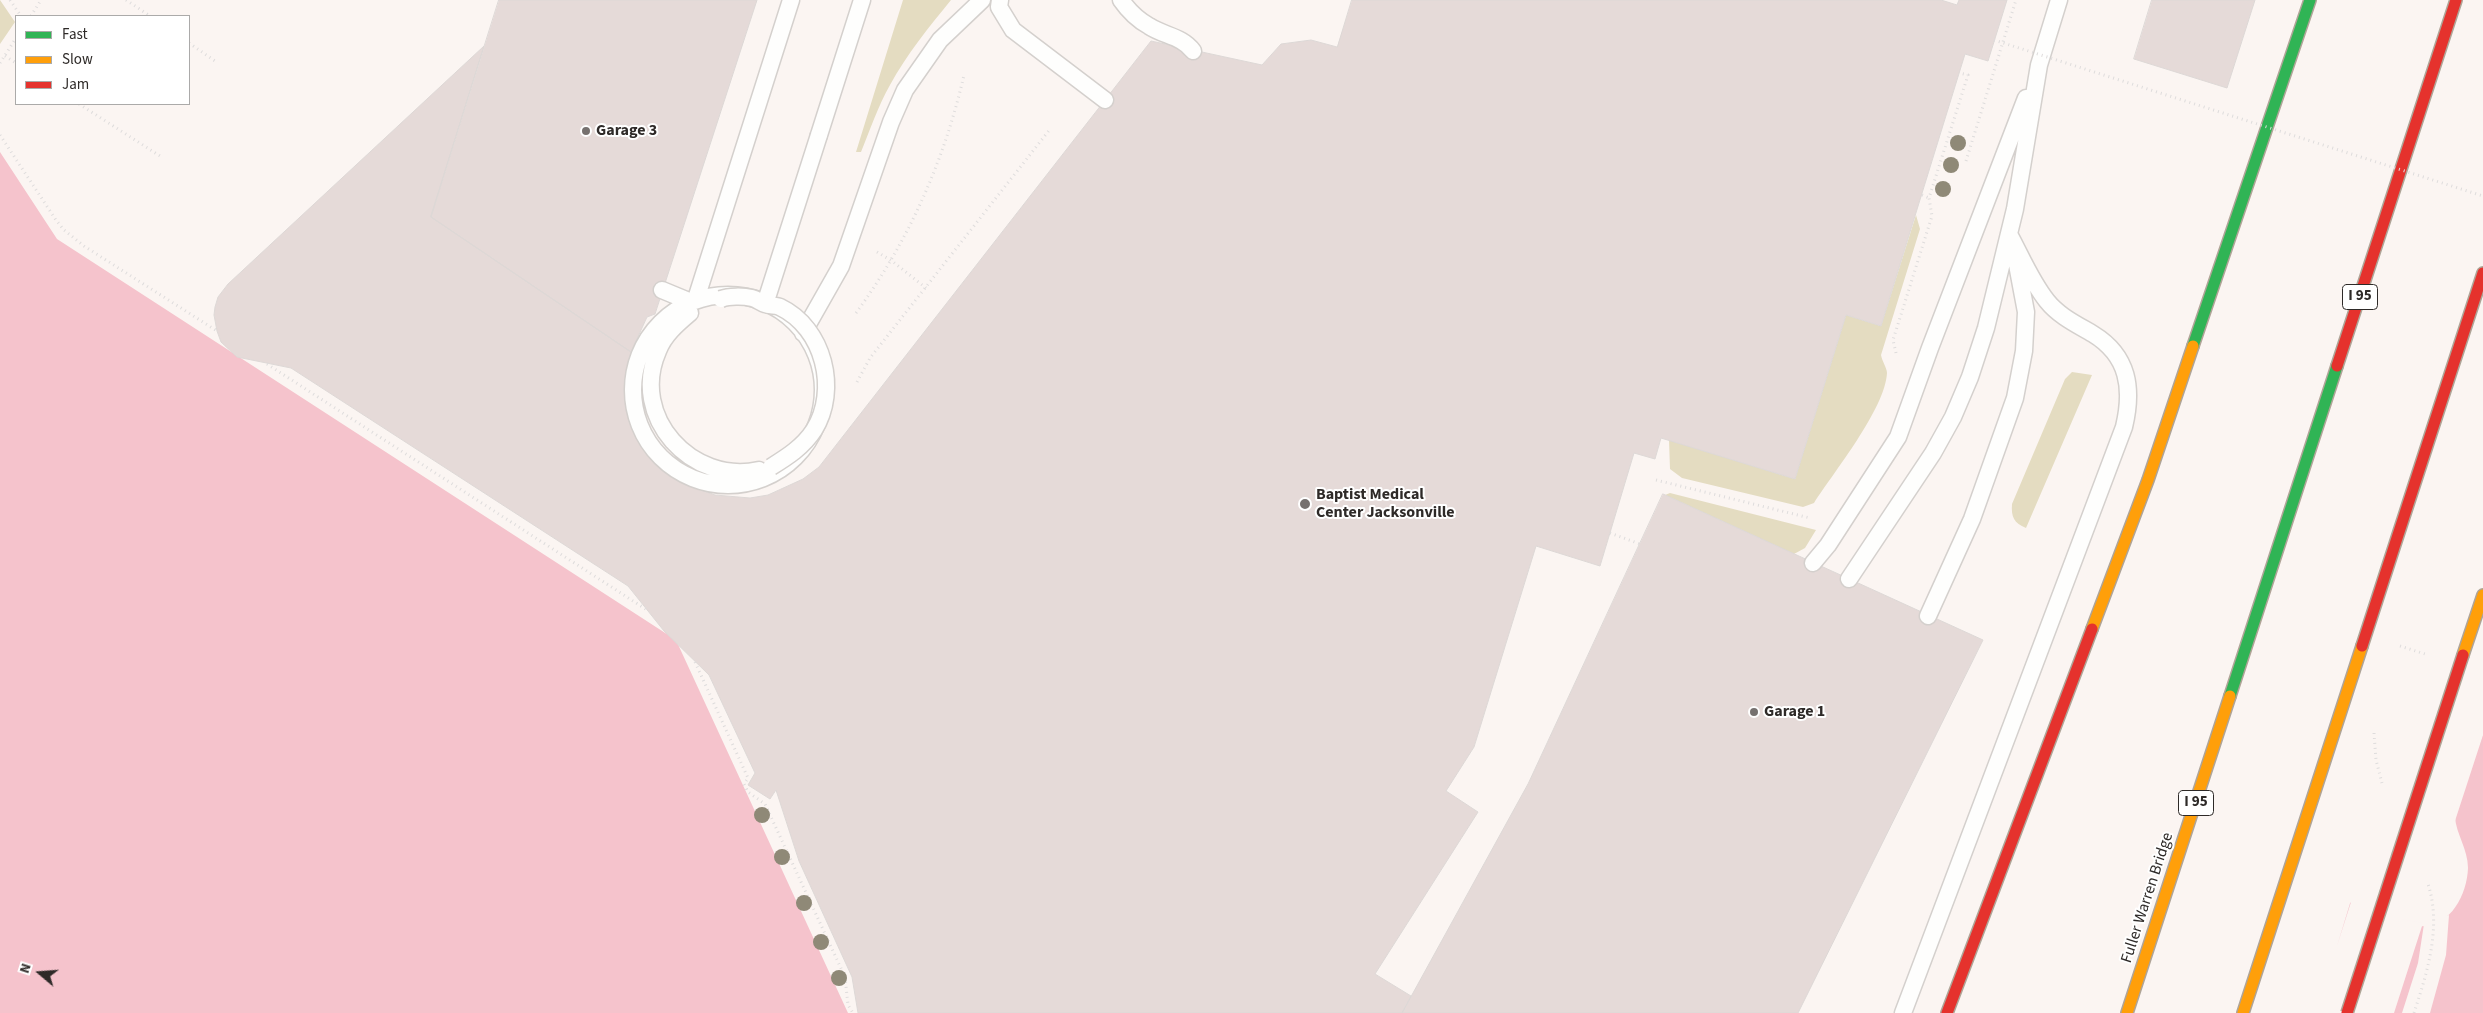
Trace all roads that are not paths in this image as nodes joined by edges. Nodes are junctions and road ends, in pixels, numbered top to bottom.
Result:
1 (790, 0) edge
2 (862, 0) edge
3 (982, 0) edge
4 (1000, 0) edge
5 (1120, 0) edge
6 (2059, 0) edge
7 (2310, 0) edge
8 (2456, 0) edge
9 (1193, 50) dead end
10 (2039, 65) junction
11 (1105, 100) dead end
12 (2009, 234) junction
13 (2483, 273) edge
14 (662, 290) dead end
15 (694, 303) junction
16 (765, 304) junction
17 (804, 333) junction
18 (1813, 563) dead end
19 (1849, 579) dead end
20 (2483, 595) edge
21 (1928, 616) dead end
22 (1902, 1013) edge
23 (1947, 1013) edge
24 (2127, 1013) edge
25 (2243, 1013) edge
26 (2347, 1013) edge

1 - 15 lane
2 - 16 lane, bridge
3 - 17 lane
4 - 11 lane
5 - 9 lane
6 - 10 lane
7 - 23 highway
8 - 24 highway, Fuller Warren Bridge / I 95
10 - 12 lane
10 - 18 lane
12 - 19 lane
12 - 21 lane
12 - 22 lane
13 - 25 highway
14 - 15 lane
15 - 16 lane, bridge
15 - 16 lane, bridge
15 - 17 lane
15 - 17 lane
20 - 26 highway, bridge

